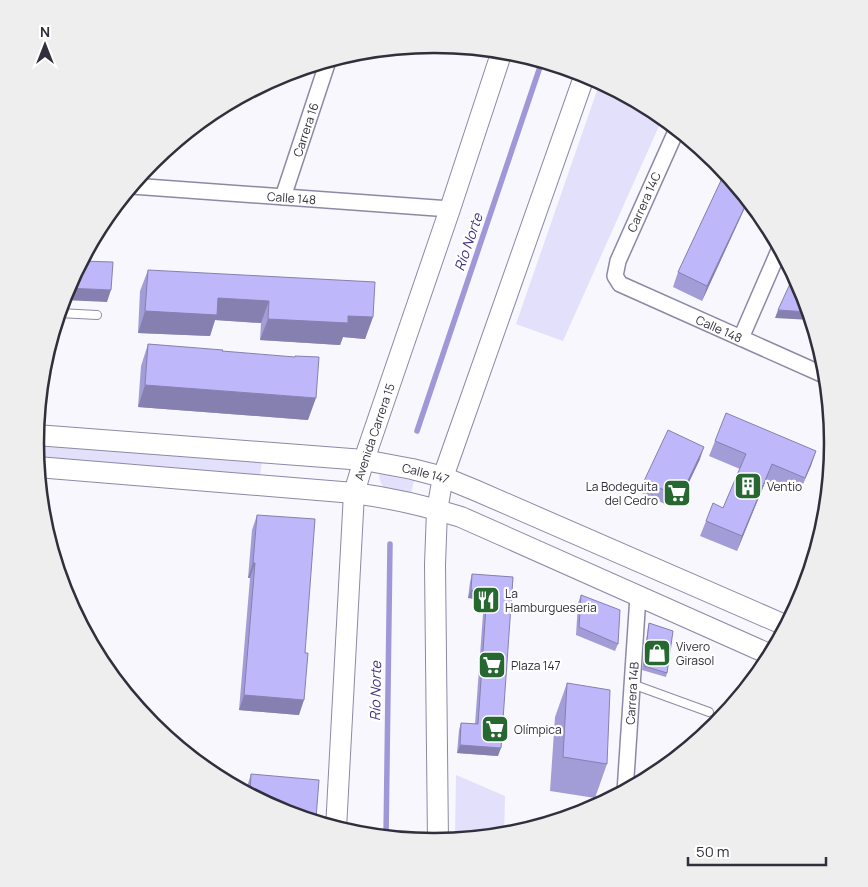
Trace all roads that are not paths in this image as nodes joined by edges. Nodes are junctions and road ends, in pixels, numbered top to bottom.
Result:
1 (499, 59) edge
2 (325, 69) edge
3 (582, 83) edge
4 (674, 136) edge
5 (140, 187) edge
6 (283, 197) junction
7 (450, 209) junction
8 (776, 256) edge
9 (615, 276) joint
10 (66, 313) edge
11 (97, 315) dead end
12 (740, 338) junction
13 (818, 372) edge
14 (44, 436) edge
15 (364, 460) junction
16 (45, 468) edge
17 (443, 477) junction
18 (354, 493) junction
19 (437, 510) junction
20 (638, 596) junction
21 (780, 623) edge
22 (764, 652) edge
23 (632, 684) junction
24 (709, 712) dead end
25 (626, 783) edge
26 (336, 821) edge
27 (438, 834) edge

1 - 7 main road, Avenida Carrera 15
2 - 6 street, Carrera 16
3 - 17 main road
4 - 9 street, Carrera 14C
5 - 6 street, Calle 148
6 - 7 street, Calle 148
7 - 15 main road, Avenida Carrera 15
8 - 12 street
9 - 12 street, Calle 148
10 - 11 lane
12 - 13 street, Calle 148
14 - 15 main road, Calle 147
15 - 17 main road, Calle 147
15 - 18 main road, Avenida Carrera 15
16 - 18 main road
17 - 19 main road
17 - 21 main road, Calle 147
18 - 19 main road
18 - 26 main road, Avenida Carrera 15
19 - 20 main road
19 - 27 main road
20 - 22 main road
20 - 23 street, Carrera 14B
23 - 24 lane
23 - 25 street, Carrera 14B

